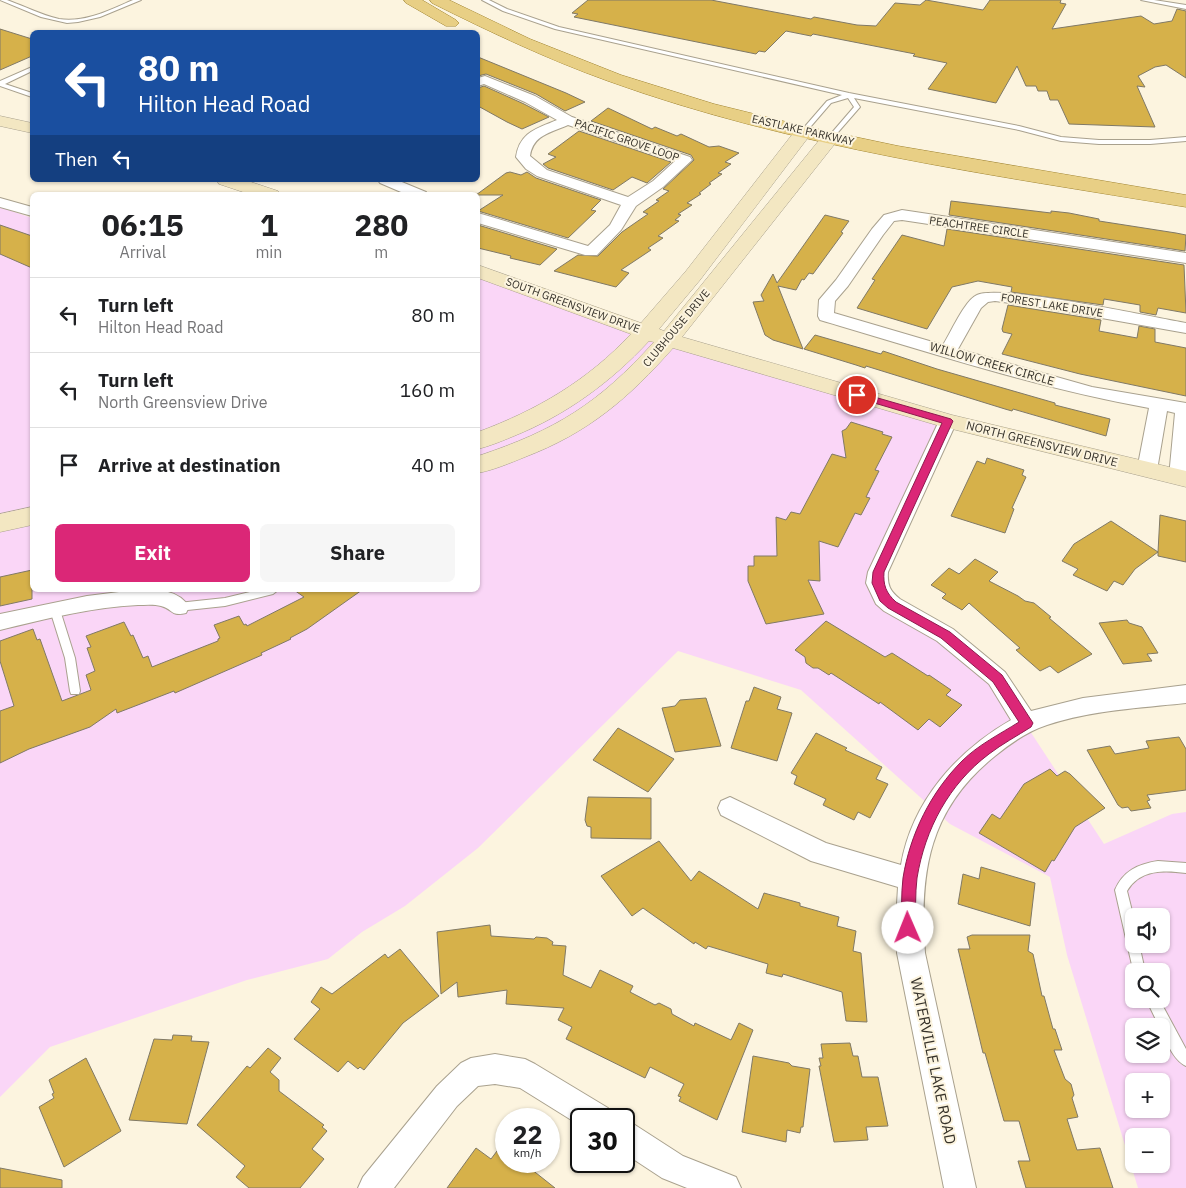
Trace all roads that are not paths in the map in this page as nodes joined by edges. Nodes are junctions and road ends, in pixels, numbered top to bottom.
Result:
1 (2, 0) edge
2 (138, 0) edge
3 (411, 0) edge
4 (437, 0) edge
5 (485, 0) edge
6 (1144, 0) edge
7 (1186, 7) edge
8 (467, 30) edge
9 (480, 37) edge
10 (30, 70) edge
11 (480, 81) edge
12 (1, 84) edge
13 (30, 94) edge
14 (848, 95) junction
15 (567, 120) junction
16 (0, 122) edge
17 (30, 128) edge
18 (798, 137) junction
19 (1186, 139) edge
20 (825, 143) junction
21 (232, 182) edge
22 (388, 182) edge
23 (262, 192) edge
24 (402, 192) edge
25 (1186, 201) edge
26 (0, 202) edge
27 (630, 203) junction
28 (30, 211) edge
29 (1186, 214) edge
30 (480, 219) edge
31 (1186, 258) edge
32 (480, 271) edge
33 (826, 316) joint
34 (1186, 328) edge
35 (646, 332) junction
36 (668, 340) junction
37 (947, 352) junction
38 (1159, 405) junction
39 (1185, 409) edge
40 (948, 421) junction
41 (480, 440) edge
42 (480, 465) edge
43 (1147, 470) junction
44 (1182, 478) edge
45 (30, 516) edge
46 (0, 523) edge
47 (265, 592) edge
48 (178, 607) joint
49 (55, 610) junction
50 (0, 622) edge
51 (76, 691) dead end
52 (1186, 694) edge
53 (1026, 723) junction
54 (730, 808) dead end
55 (1186, 868) edge
56 (910, 879) junction
57 (1137, 963) edge
58 (1157, 1008) edge
59 (1186, 1059) edge
60 (579, 1108) edge
61 (635, 1143) edge
62 (374, 1188) edge
63 (725, 1188) edge
64 (960, 1188) edge

1 - 2 lane
3 - 8 main road
4 - 18 main road, EASTLAKE PARKWAY
5 - 14 lane
6 - 7 lane
9 - 18 main road, EASTLAKE PARKWAY
10 - 12 lane
11 - 15 street, PACIFIC GROVE LOOP
12 - 13 lane
14 - 18 lane
14 - 19 lane
14 - 20 lane
15 - 27 street
15 - 27 street, PACIFIC GROVE LOOP
16 - 17 street
18 - 20 main road, EASTLAKE PARKWAY
18 - 35 street, CLUBHOUSE DRIVE
20 - 25 main road, EASTLAKE PARKWAY
20 - 29 main road, EASTLAKE PARKWAY
20 - 36 street, CLUBHOUSE DRIVE
21 - 23 street
22 - 24 street
26 - 28 street
27 - 30 street, PACIFIC GROVE LOOP
31 - 33 street, PEACHTREE CIRCLE
32 - 35 street, SOUTH GREENSVIEW DRIVE
33 - 37 street, WILLOW CREEK CIRCLE
34 - 37 street, FOREST LAKE DRIVE
35 - 36 street, SOUTH GREENSVIEW DRIVE
35 - 41 street, CLUBHOUSE DRIVE
36 - 40 street, NORTH GREENSVIEW DRIVE
36 - 42 street, CLUBHOUSE DRIVE
37 - 38 street, WILLOW CREEK CIRCLE
38 - 39 street, WILLOW CREEK CIRCLE
38 - 43 street
39 - 44 street, WILLOW CREEK CIRCLE
40 - 43 street, NORTH GREENSVIEW DRIVE
40 - 53 street
43 - 44 street, NORTH GREENSVIEW DRIVE
45 - 46 street
47 - 48 lane
48 - 49 street
49 - 50 street
49 - 51 lane
52 - 53 street, WATERVILLE LAKE ROAD
53 - 56 street, WATERVILLE LAKE ROAD
54 - 56 street
55 - 57 lane
56 - 64 street, WATERVILLE LAKE ROAD
58 - 59 lane
60 - 62 street
61 - 63 street

